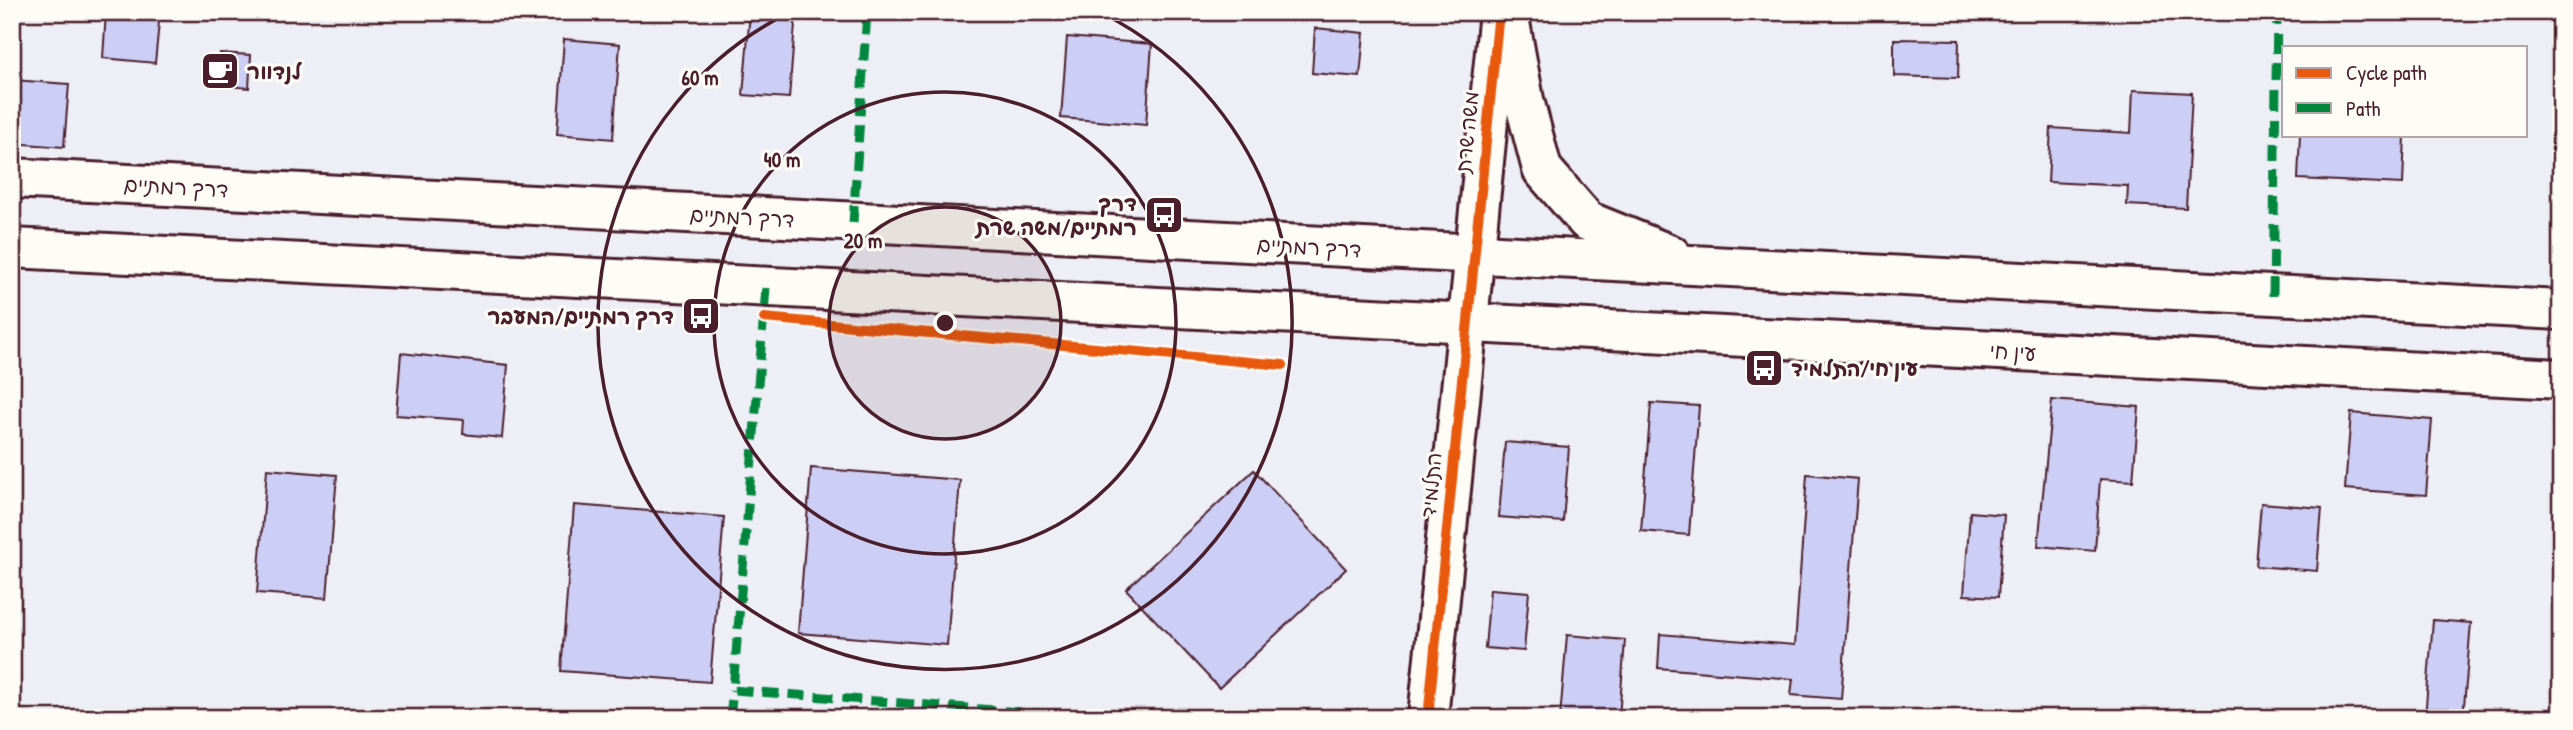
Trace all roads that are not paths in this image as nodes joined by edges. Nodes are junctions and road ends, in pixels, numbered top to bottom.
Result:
1 (1499, 12) edge
2 (1508, 12) edge
3 (12, 178) edge
4 (12, 248) edge
5 (1473, 256) junction
6 (1698, 267) junction
7 (2561, 310) edge
8 (1466, 324) junction
9 (2561, 379) edge
10 (1429, 718) edge

1 - 5 main road, משה שרת
2 - 6 main road
3 - 5 main road, דרך רמתיים
4 - 8 main road
5 - 6 main road
5 - 8 main road, התלמיד
6 - 7 main road
8 - 9 main road, עין חי
8 - 10 main road, התלמיד

